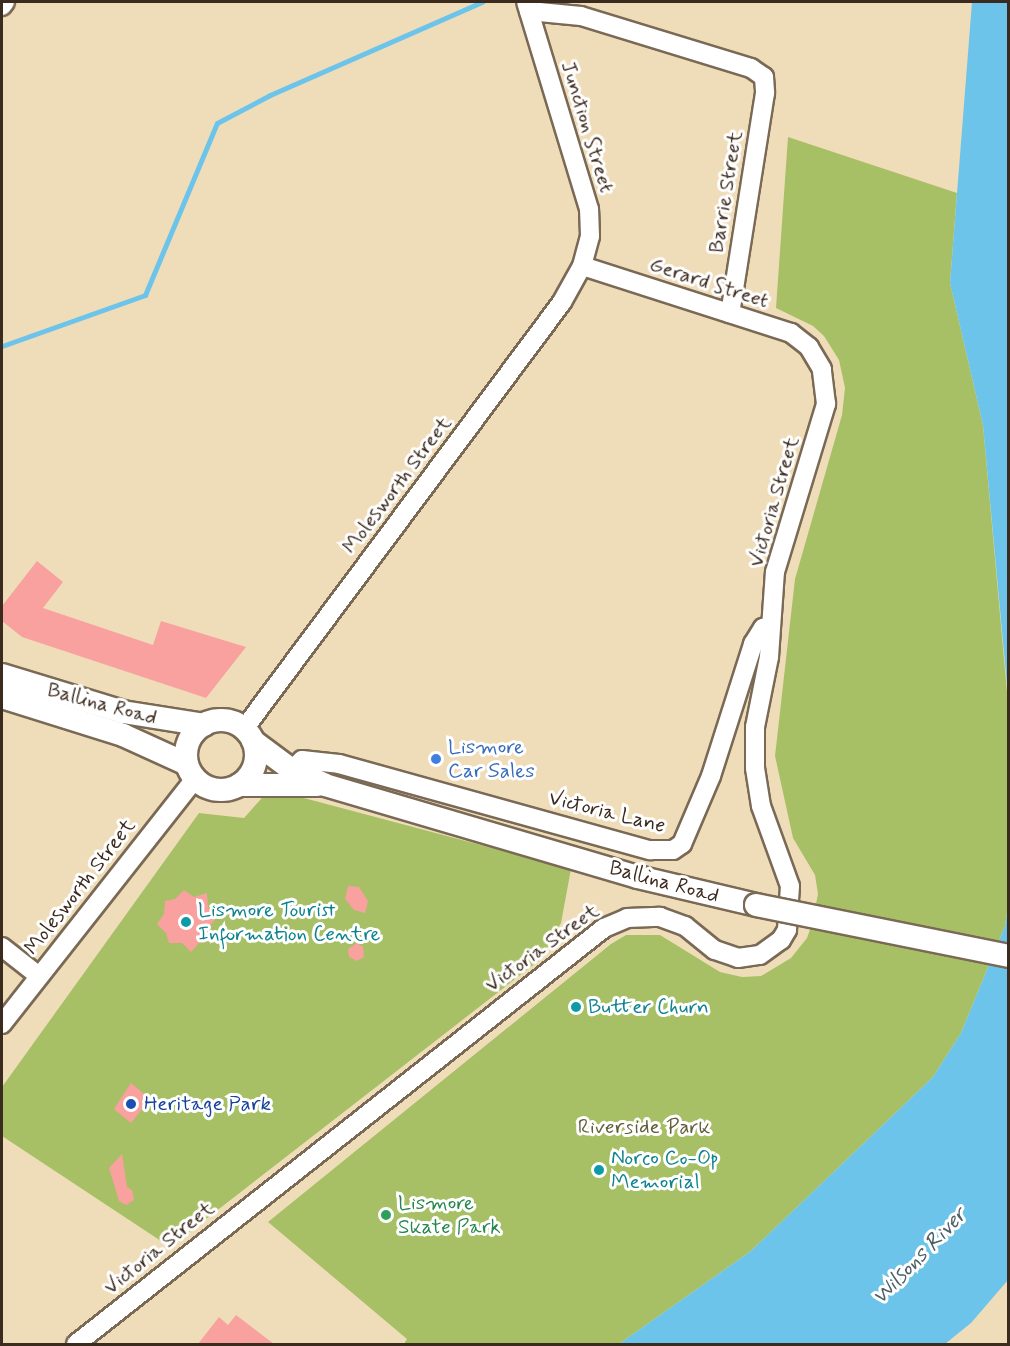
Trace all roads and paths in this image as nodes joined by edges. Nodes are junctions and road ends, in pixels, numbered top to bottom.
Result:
1 (5, 2) edge
2 (2, 6) edge
3 (527, 6) edge
4 (582, 266) junction
5 (730, 313) junction
6 (815, 355) joint
7 (771, 626) junction
8 (2, 675) edge
9 (2, 697) edge
10 (204, 725) junction
11 (248, 735) junction
12 (292, 770) junction
13 (191, 771) junction
14 (325, 784) junction
15 (239, 785) junction
16 (2, 947) edge
17 (1008, 956) edge
18 (39, 976) junction
19 (2, 1024) edge
20 (76, 1344) edge

1 - 2 street
3 - 4 street, Junction Street
3 - 5 street, Barrie Street
4 - 5 street, Gerard Street
4 - 11 street, Molesworth Street
5 - 6 street, Gerard Street
6 - 7 street, Victoria Street
7 - 12 street, Victoria Lane
7 - 20 street, Victoria Street
8 - 10 main road, Ballina Road
9 - 13 main road, Ballina Road
10 - 11 main road
10 - 13 main road
11 - 12 main road, Ballina Road
11 - 15 main road
12 - 14 main road, Ballina Road
13 - 15 main road
13 - 18 street, Molesworth Street
14 - 15 main road, Ballina Road
14 - 17 main road, Ballina Road, bridge
16 - 18 street
18 - 19 street, Molesworth Street

